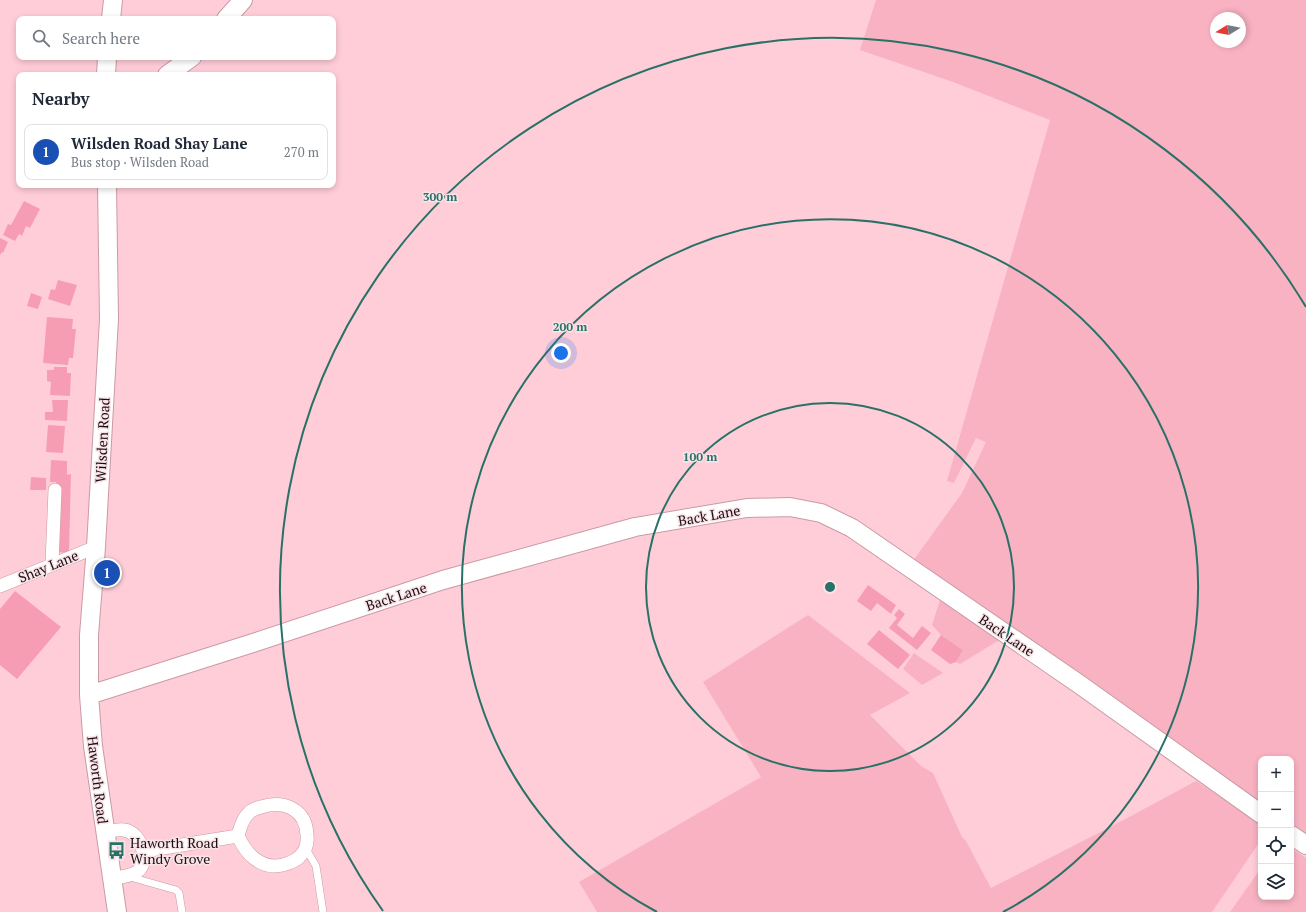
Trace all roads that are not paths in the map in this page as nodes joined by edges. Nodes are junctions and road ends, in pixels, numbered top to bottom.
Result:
1 (113, 0) edge
2 (243, 0) edge
3 (111, 16) edge
4 (229, 16) edge
5 (107, 60) edge
6 (188, 60) edge
7 (106, 72) edge
8 (171, 72) edge
9 (107, 188) edge
10 (55, 490) dead end
11 (96, 547) junction
12 (52, 564) junction
13 (0, 586) edge
14 (89, 695) junction
15 (1258, 812) edge
16 (105, 832) junction
17 (238, 836) junction
18 (1294, 837) edge
19 (1306, 845) edge
20 (306, 849) junction
21 (144, 851) junction
22 (120, 877) junction
23 (117, 912) edge
24 (182, 912) edge
25 (323, 912) edge

1 - 3 street
2 - 4 street
5 - 7 street
6 - 8 street
9 - 11 street, Wilsden Road
10 - 12 street
11 - 12 street, Shay Lane
11 - 14 street, Wilsden Road
12 - 13 street, Shay Lane
14 - 15 street, Back Lane
14 - 16 street, Haworth Road
16 - 21 street
16 - 22 street, Haworth Road
17 - 20 street
17 - 20 street
17 - 21 street
18 - 19 street
20 - 25 lane
21 - 22 street
22 - 23 street, Haworth Road
22 - 24 lane

